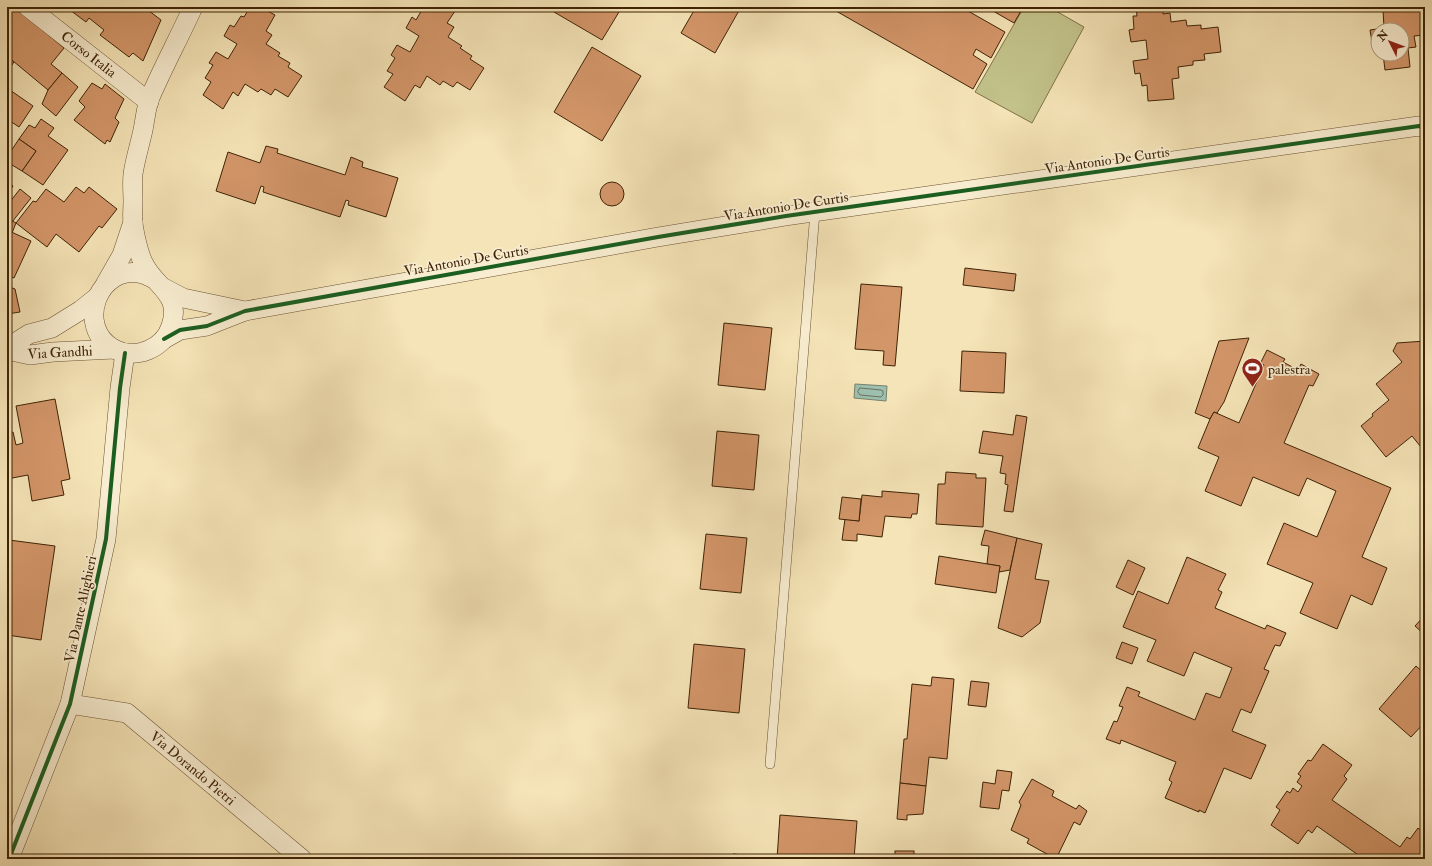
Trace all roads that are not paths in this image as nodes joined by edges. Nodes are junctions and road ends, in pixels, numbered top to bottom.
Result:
1 (28, 7) edge
2 (193, 7) edge
3 (149, 102) junction
4 (1423, 125) edge
5 (815, 212) junction
6 (133, 222) junction
7 (159, 283) junction
8 (101, 291) junction
9 (245, 311) junction
10 (164, 339) junction
11 (7, 349) edge
12 (119, 351) junction
13 (70, 704) junction
14 (770, 764) dead end
15 (9, 859) edge
16 (302, 859) edge

1 - 3 street, Corso Italia
2 - 3 street
3 - 6 street
4 - 5 street, Via Antonio De Curtis
5 - 9 street, Via Antonio De Curtis
5 - 14 lane
6 - 7 street
6 - 8 street
7 - 8 street
7 - 9 street, Via Antonio De Curtis
7 - 10 street
8 - 11 street, Via Gandhi
8 - 12 street
9 - 10 street, Via Antonio De Curtis
10 - 12 street
11 - 12 street, Via Gandhi
12 - 13 street, Via Dante Alighieri
13 - 15 street, Via Dante Alighieri
13 - 16 street, Via Dorando Pietri

